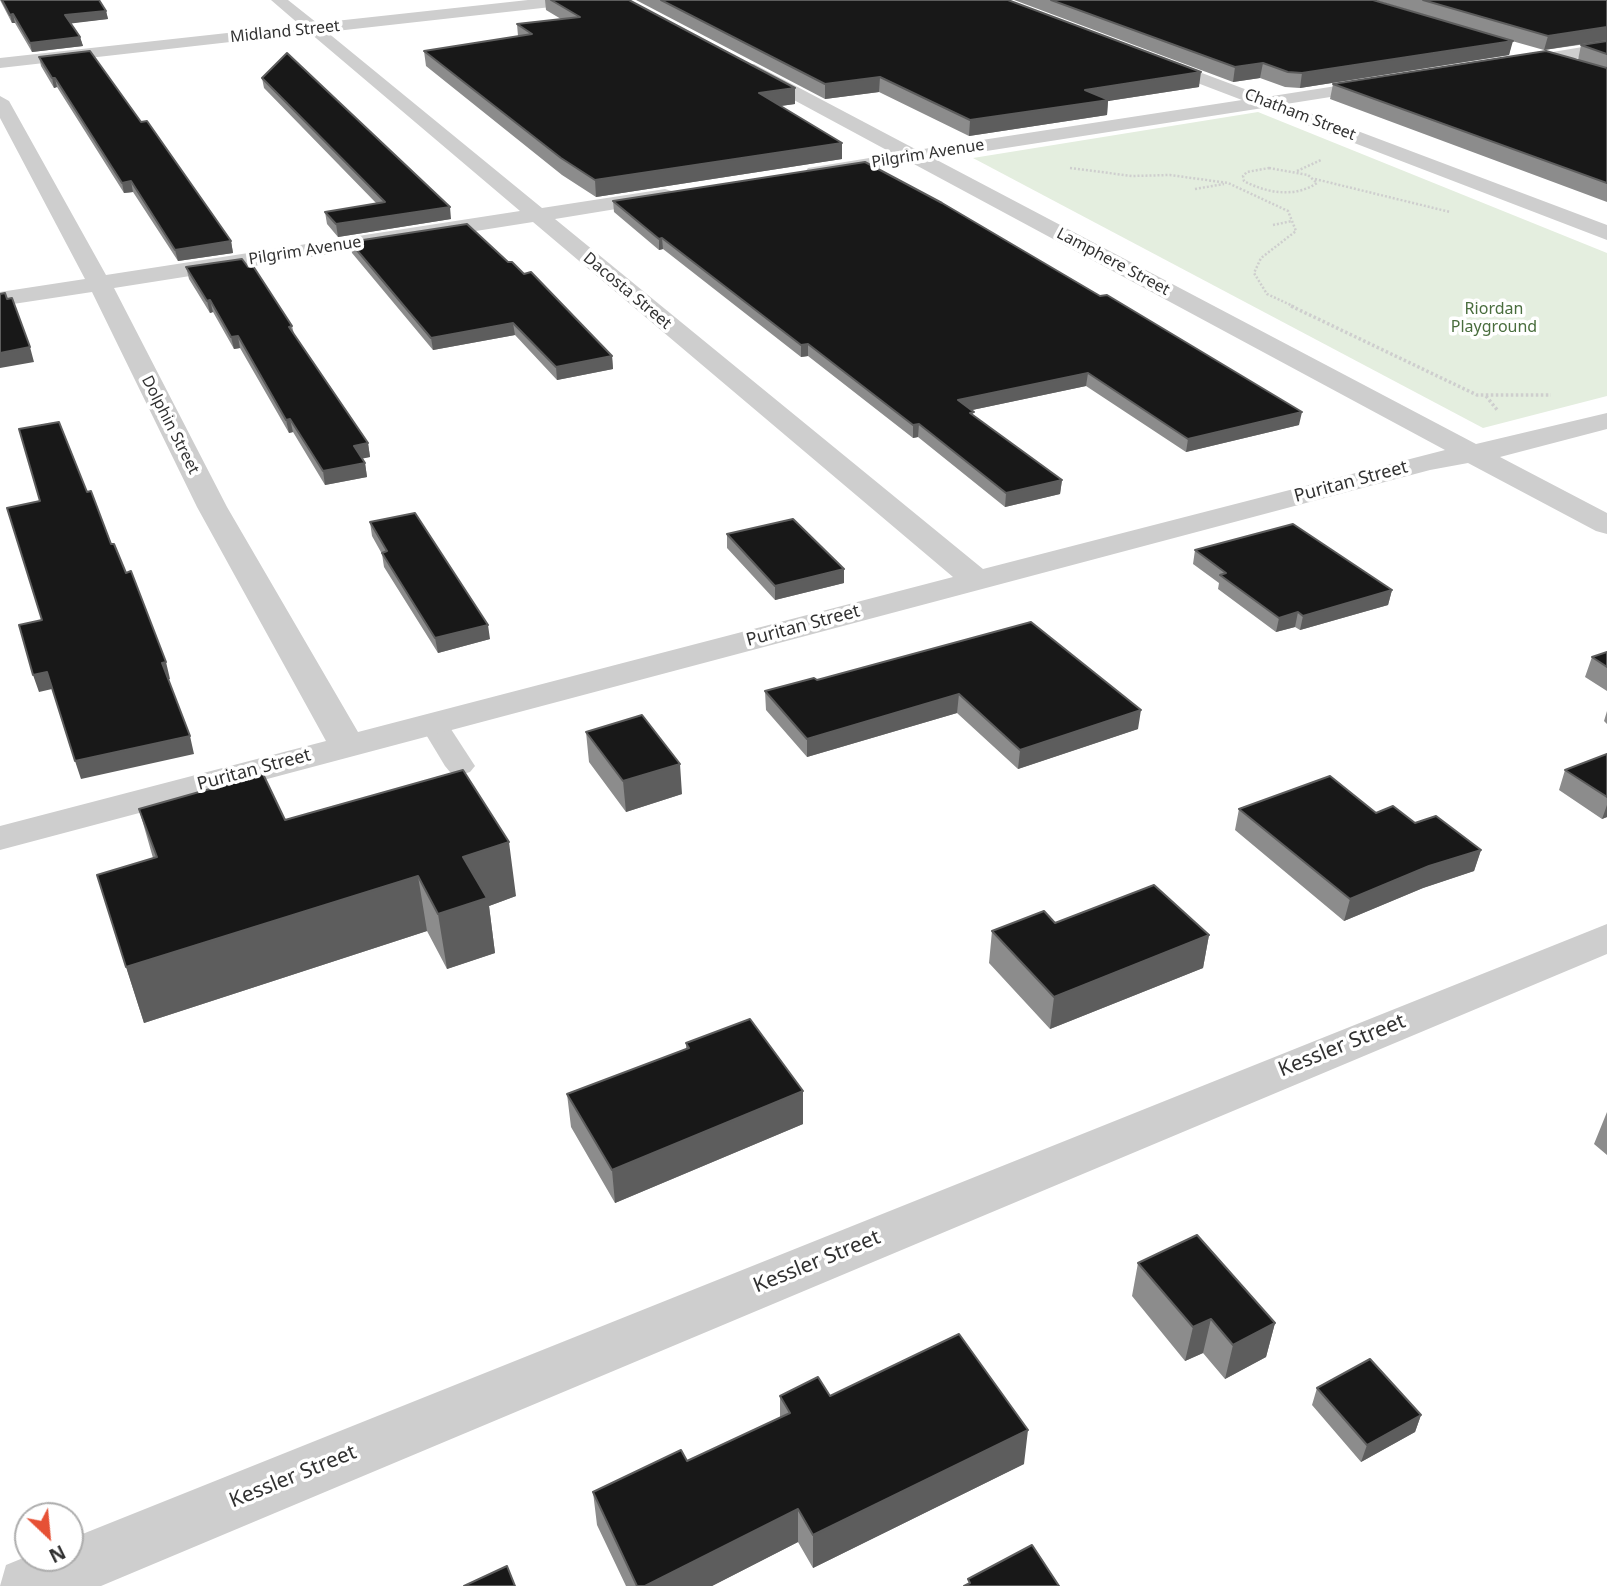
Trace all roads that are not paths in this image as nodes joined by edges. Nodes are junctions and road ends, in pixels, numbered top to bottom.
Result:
1 (279, 0) edge
2 (569, 0) edge
3 (313, 29) junction
4 (1506, 47) edge
5 (1607, 48) edge
6 (1135, 53) edge
7 (1544, 58) junction
8 (732, 60) edge
9 (0, 63) edge
10 (1484, 68) edge
11 (1584, 70) edge
12 (1404, 80) edge
13 (0, 101) edge
14 (1266, 102) junction
15 (915, 156) junction
16 (800, 174) edge
17 (690, 191) edge
18 (535, 215) junction
19 (1607, 233) edge
20 (99, 284) junction
21 (0, 299) edge
22 (1607, 421) edge
23 (1473, 454) junction
24 (1607, 525) edge
25 (976, 580) junction
26 (433, 723) junction
27 (346, 746) junction
28 (460, 766) dead end
29 (0, 838) edge
30 (1607, 937) edge
31 (28, 1586) edge

1 - 3 street, Dacosta Street
2 - 3 street, Midland Street
3 - 9 street, Midland Street
3 - 18 street, Dacosta Street
4 - 7 street
5 - 7 street
6 - 14 street, Chatham Street
7 - 10 street
7 - 11 street
8 - 15 street, Lamphere Street
12 - 14 street, Pilgrim Avenue
13 - 20 street, Dolphin Street
14 - 15 street, Pilgrim Avenue
14 - 19 street, Chatham Street
15 - 16 street, Pilgrim Avenue
15 - 23 street, Lamphere Street
17 - 18 street, Pilgrim Avenue
18 - 20 street, Pilgrim Avenue
18 - 25 street, Dacosta Street
20 - 21 street, Pilgrim Avenue
20 - 27 street, Dolphin Street
22 - 23 street, Puritan Street
23 - 24 street, Lamphere Street
23 - 25 street, Puritan Street
25 - 26 street, Puritan Street
26 - 27 street, Puritan Street
26 - 28 lane
27 - 29 street, Puritan Street
30 - 31 street, Kessler Street

